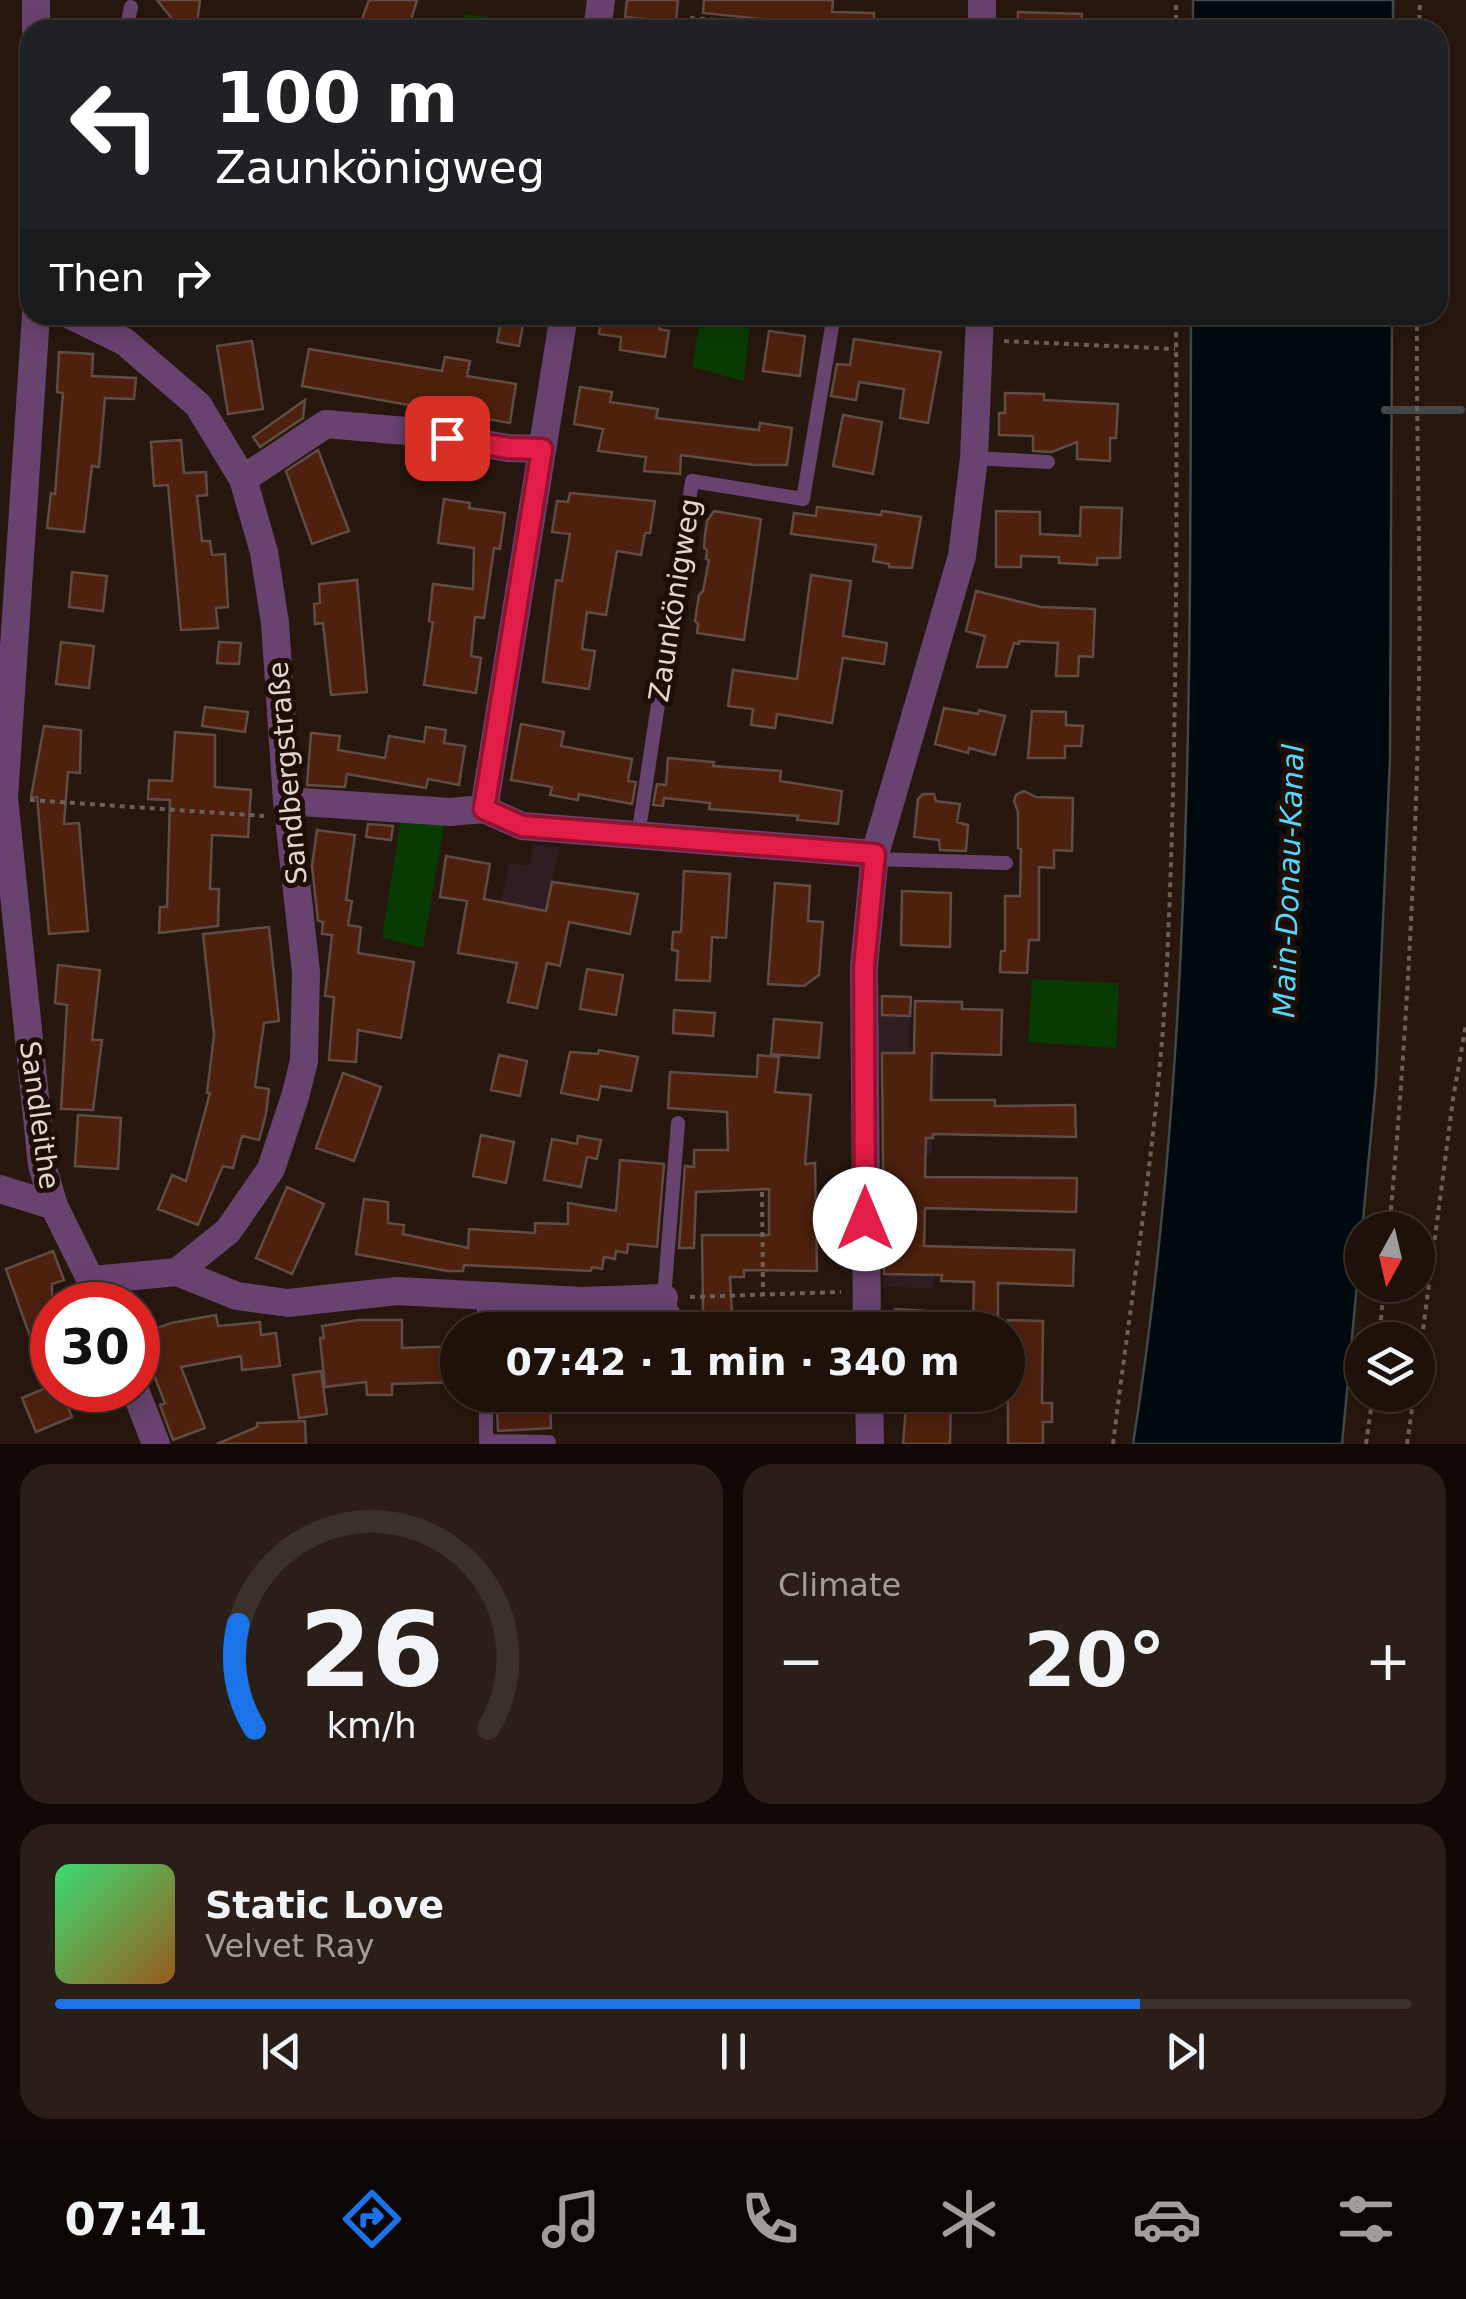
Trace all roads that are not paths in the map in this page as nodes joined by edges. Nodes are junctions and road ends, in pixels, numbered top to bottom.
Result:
1 (131, 7) dead end
2 (128, 20) edge
3 (35, 325) edge
4 (90, 325) edge
5 (562, 325) edge
6 (832, 325) edge
7 (980, 328) edge
8 (542, 449) junction
9 (974, 458) junction
10 (1048, 462) dead end
11 (243, 478) junction
12 (288, 809) junction
13 (484, 809) junction
14 (638, 836) junction
15 (875, 857) junction
16 (1006, 862) dead end
17 (678, 1123) dead end
18 (0, 1189) edge
19 (54, 1206) junction
20 (176, 1272) junction
21 (93, 1282) edge
22 (137, 1282) edge
23 (484, 1296) junction
24 (664, 1298) junction
25 (484, 1312) edge
26 (673, 1312) edge
27 (866, 1312) edge
28 (144, 1412) edge
29 (486, 1412) edge
30 (869, 1412) edge
31 (549, 1442) edge
32 (156, 1444) edge
33 (870, 1444) edge

1 - 2 lane
3 - 19 street, Sandleithe
4 - 11 street, Sandbergstraße
5 - 8 street
6 - 14 lane, Zaunkönigweg
7 - 9 street
8 - 11 street
8 - 13 street
9 - 10 lane
9 - 15 street
11 - 12 street, Sandbergstraße
12 - 13 street
12 - 20 street, Sandbergstraße
13 - 14 street
14 - 15 street
15 - 16 lane
15 - 27 street
17 - 24 lane
18 - 19 street
19 - 21 street, Sandleithe
20 - 22 street
20 - 23 street
23 - 24 street
23 - 25 lane
24 - 26 lane
28 - 32 street
29 - 31 lane
30 - 33 street

